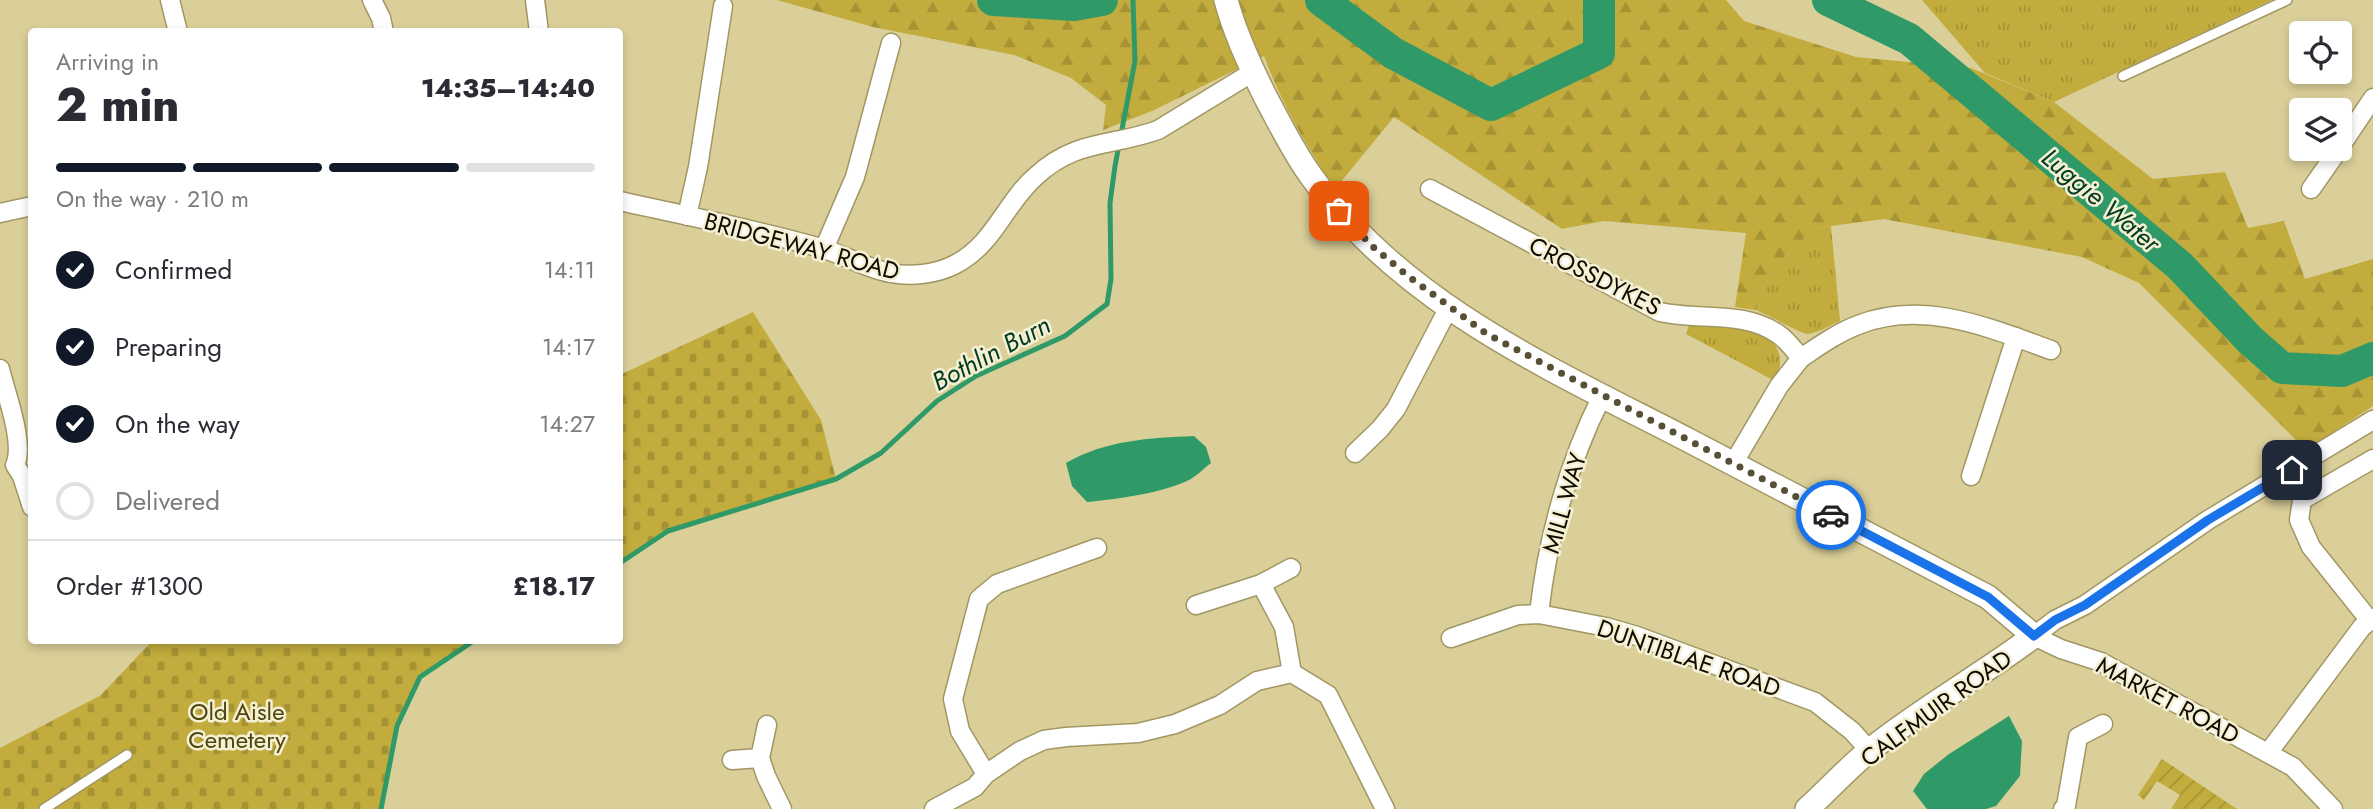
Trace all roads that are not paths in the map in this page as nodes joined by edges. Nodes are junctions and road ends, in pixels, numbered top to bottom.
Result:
1 (170, 0) edge
2 (372, 0) edge
3 (535, 0) edge
4 (1226, 0) edge
5 (2287, 0) edge
6 (723, 6) dead end
7 (177, 28) edge
8 (383, 28) edge
9 (538, 28) edge
10 (891, 43) dead end
11 (1253, 72) junction
12 (2123, 76) dead end
13 (2373, 98) edge
14 (2352, 129) edge
15 (2330, 161) edge
16 (1430, 189) dead end
17 (2311, 189) dead end
18 (623, 202) edge
19 (28, 207) edge
20 (0, 213) edge
21 (687, 216) junction
22 (824, 249) junction
23 (1449, 307) junction
24 (2016, 337) junction
25 (2051, 350) dead end
26 (1801, 358) junction
27 (0, 369) edge
28 (1602, 396) junction
29 (2373, 421) edge
30 (1355, 453) dead end
31 (2373, 458) edge
32 (1733, 464) junction
33 (7, 469) edge
34 (1971, 476) dead end
35 (28, 495) edge
36 (1097, 548) dead end
37 (1291, 568) dead end
38 (1261, 584) junction
39 (1196, 605) dead end
40 (1539, 614) junction
41 (2371, 620) edge
42 (2034, 636) junction
43 (1451, 638) dead end
44 (1292, 673) junction
45 (2103, 724) dead end
46 (767, 725) dead end
47 (1870, 751) junction
48 (2268, 753) junction
49 (127, 755) dead end
50 (760, 758) junction
51 (732, 760) dead end
52 (986, 774) junction
53 (2068, 808) edge
54 (44, 809) edge
55 (782, 809) edge
56 (934, 809) edge
57 (1385, 809) edge
58 (1807, 809) edge
59 (2333, 809) edge

1 - 7 street
2 - 8 street
3 - 9 street
4 - 11 street, MARKET ROAD
5 - 12 lane
6 - 21 street
10 - 22 street
11 - 22 street, BRIDGEWAY ROAD
11 - 23 street, MARKET ROAD
13 - 14 street
15 - 17 street
16 - 26 street, CROSSDYKES
18 - 21 street, BRIDGEWAY ROAD
19 - 20 street
21 - 22 street, BRIDGEWAY ROAD
23 - 28 street, MARKET ROAD
23 - 30 street
24 - 25 street
24 - 26 street
24 - 34 street
26 - 32 street
27 - 33 street
28 - 32 street, MARKET ROAD
28 - 40 street, MILL WAY
29 - 42 street
31 - 41 street
32 - 42 street, MARKET ROAD
33 - 35 street
36 - 52 street
37 - 38 street
38 - 39 street
38 - 44 street
40 - 43 street, DUNTIBLAE ROAD
40 - 47 street, DUNTIBLAE ROAD
41 - 48 street
42 - 47 street, CALFMUIR ROAD
42 - 48 street, MARKET ROAD
44 - 52 street
44 - 57 street
45 - 53 street
46 - 50 street
47 - 58 street, CALFMUIR ROAD
48 - 59 street, MARKET ROAD
49 - 54 lane
50 - 51 street
50 - 55 street
52 - 56 street

